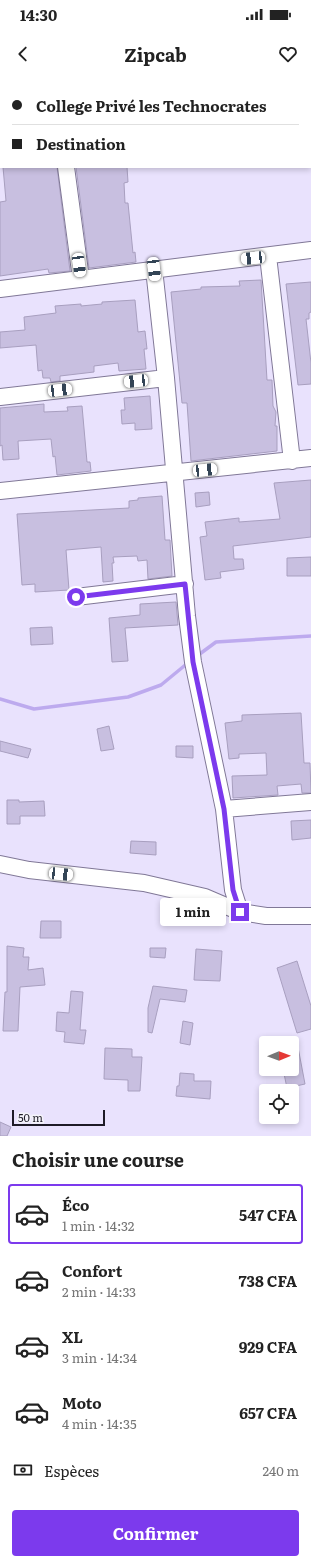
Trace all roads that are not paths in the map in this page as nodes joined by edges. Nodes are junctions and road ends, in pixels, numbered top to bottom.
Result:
1 (66, 168) edge
2 (311, 250) edge
3 (268, 256) junction
4 (154, 269) junction
5 (81, 279) junction
6 (0, 289) edge
7 (166, 378) junction
8 (0, 397) edge
9 (311, 458) edge
10 (292, 461) junction
11 (176, 474) junction
12 (0, 491) edge
13 (185, 584) junction
14 (76, 597) dead end
15 (311, 802) edge
16 (224, 809) junction
17 (0, 864) edge
18 (240, 912) junction
19 (311, 916) edge

1 - 5 street
2 - 3 street
3 - 4 street
3 - 10 street
4 - 5 street
4 - 7 street
5 - 6 street
7 - 8 street
7 - 11 street
9 - 10 street
10 - 11 street
11 - 12 street
11 - 13 street
13 - 14 street
13 - 16 street
15 - 16 street
16 - 18 street
17 - 18 street
18 - 19 street

